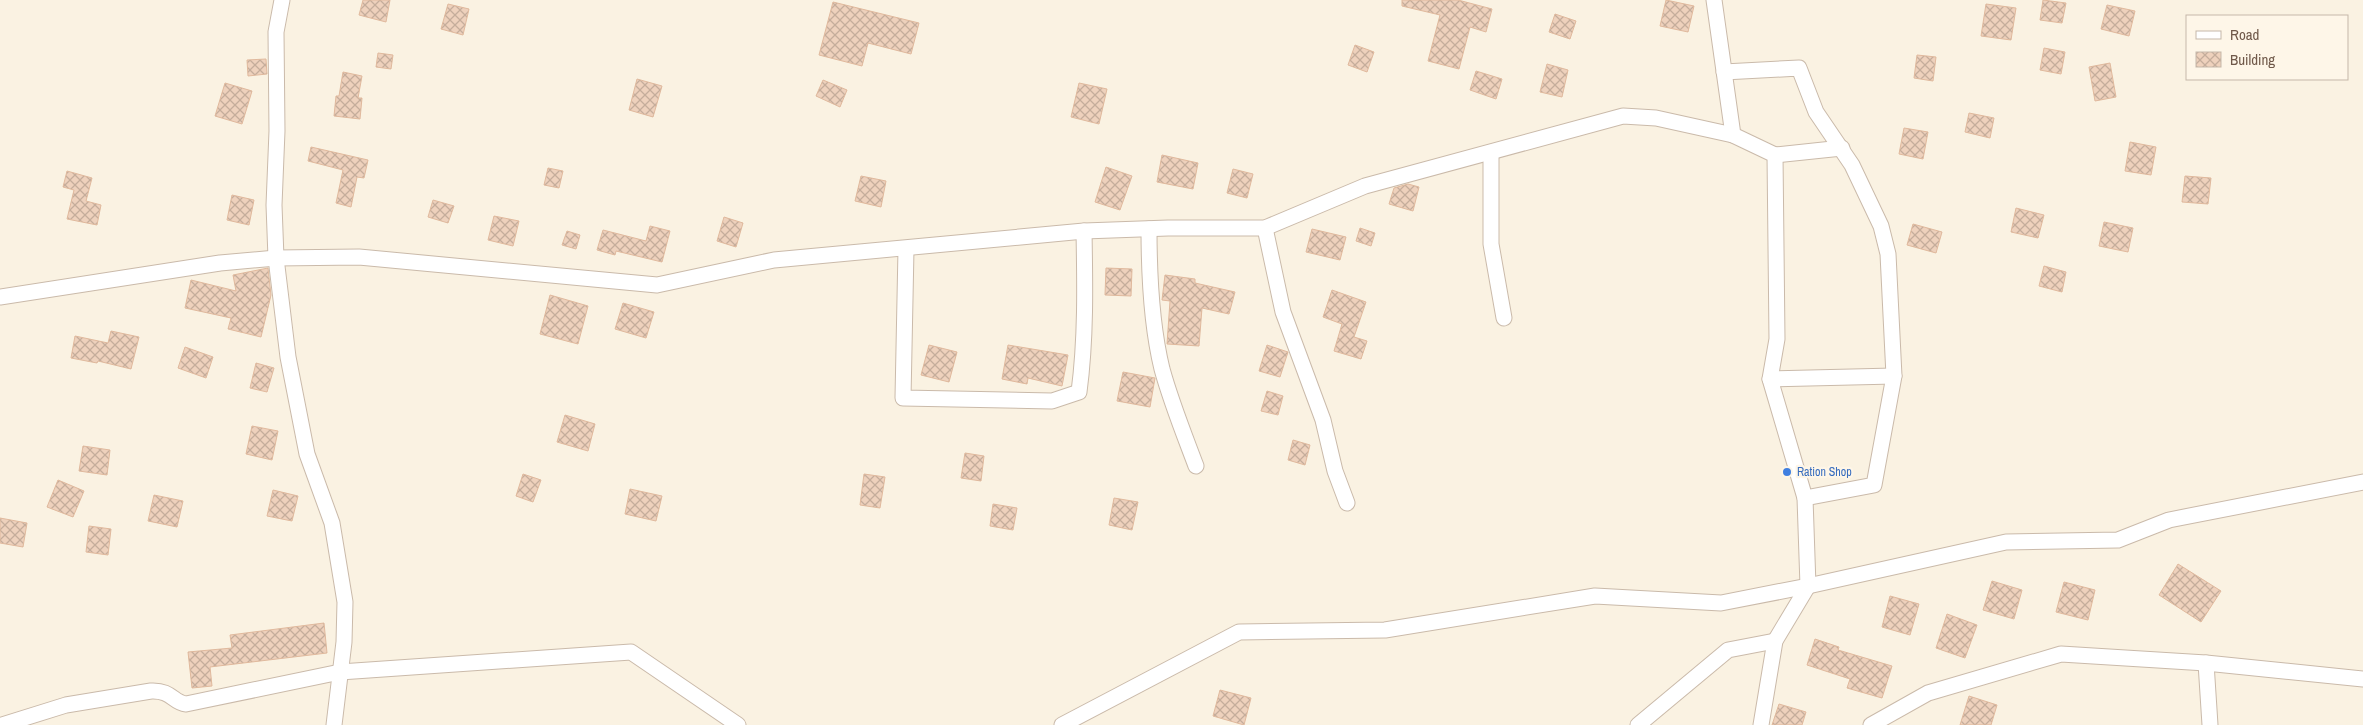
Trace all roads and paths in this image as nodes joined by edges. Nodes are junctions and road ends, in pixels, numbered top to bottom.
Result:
1 (282, 0) edge
2 (1714, 0) edge
3 (1724, 72) junction
4 (1733, 135) junction
5 (1842, 148) junction
6 (1492, 153) junction
7 (1775, 155) junction
8 (1265, 228) junction
9 (1149, 229) junction
10 (1084, 232) junction
11 (906, 249) junction
12 (276, 258) junction
13 (0, 297) edge
14 (1504, 318) dead end
15 (1894, 376) junction
16 (1770, 378) junction
17 (1196, 466) dead end
18 (2363, 482) edge
19 (1805, 498) junction
20 (1347, 503) dead end
21 (1808, 586) junction
22 (1775, 641) junction
23 (2206, 663) junction
24 (340, 672) junction
25 (2363, 679) edge
26 (2, 725) edge
27 (334, 725) edge
28 (738, 725) edge
29 (1062, 725) edge
30 (1638, 725) edge
31 (1762, 725) edge
32 (1871, 725) edge
33 (2210, 725) edge

1 - 12 street
2 - 3 street
3 - 4 street
3 - 5 street
4 - 6 street
4 - 7 street
5 - 7 street
5 - 15 street
6 - 8 street
6 - 14 street
7 - 16 street
8 - 9 street
8 - 20 street
9 - 10 street
9 - 17 street
10 - 11 street
10 - 11 street
11 - 12 street
12 - 13 street
12 - 24 street
15 - 16 street
15 - 19 street
16 - 19 street
18 - 21 street
19 - 21 street
21 - 22 street
21 - 29 street
22 - 30 street
22 - 31 street
23 - 25 street
23 - 32 street
23 - 33 street
24 - 26 street
24 - 27 street
24 - 28 street

